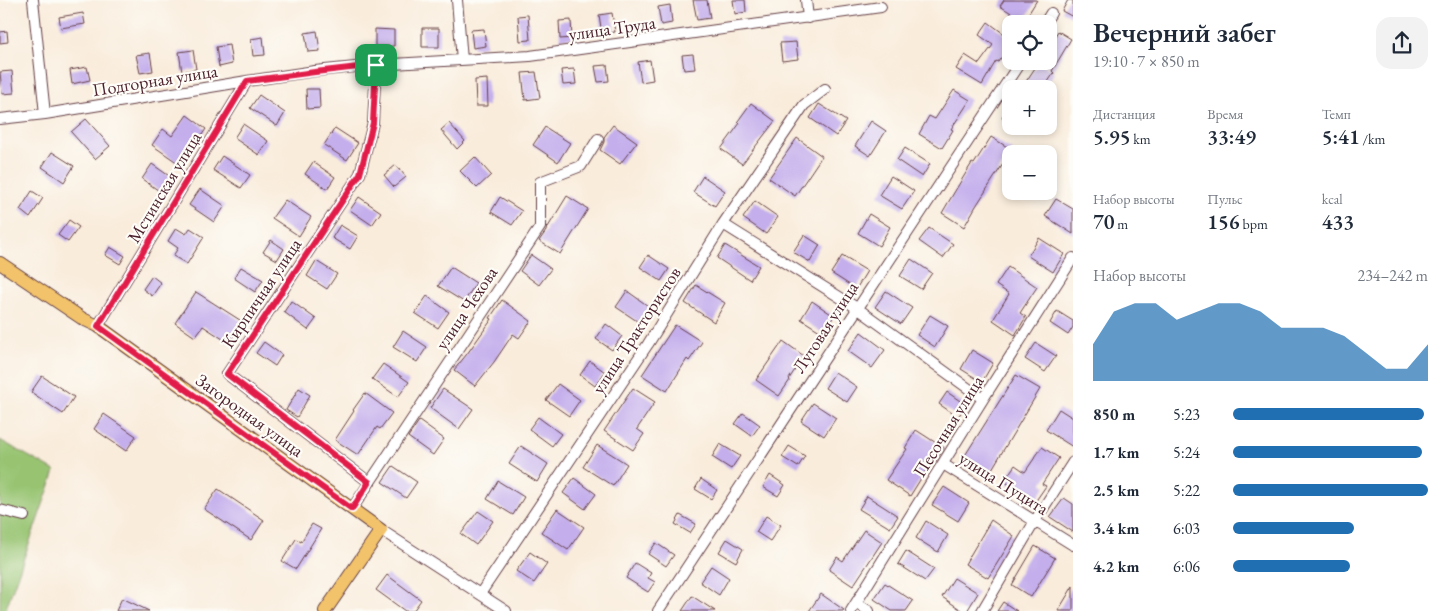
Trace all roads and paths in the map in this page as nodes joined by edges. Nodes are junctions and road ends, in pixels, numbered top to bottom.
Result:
1 (33, 0) edge
2 (456, 0) edge
3 (806, 0) edge
4 (881, 7) dead end
5 (808, 18) junction
6 (462, 60) junction
7 (376, 65) junction
8 (1015, 70) edge
9 (315, 72) joint
10 (247, 81) junction
11 (825, 89) dead end
12 (45, 114) junction
13 (0, 119) edge
14 (598, 139) dead end
15 (723, 224) junction
16 (1073, 258) edge
17 (0, 263) edge
18 (857, 308) junction
19 (98, 326) junction
20 (983, 400) junction
21 (1073, 462) edge
22 (943, 464) junction
23 (369, 482) junction
24 (352, 509) junction
25 (0, 510) edge
26 (24, 516) dead end
27 (1035, 521) junction
28 (381, 530) junction
29 (1073, 545) edge
30 (480, 594) junction
31 (854, 607) edge
32 (325, 611) edge
33 (506, 611) edge
34 (658, 611) edge
35 (869, 611) edge
36 (982, 611) edge

1 - 12 street
2 - 6 street
3 - 5 street
4 - 5 street, улица Труда
5 - 6 street, улица Труда
6 - 7 street, улица Труда
7 - 9 street, улица Труда
7 - 23 street, Кирпичная улица
8 - 18 street, Луговая улица
9 - 10 street, Подгорная улица
10 - 12 street, Подгорная улица
10 - 19 street, Мстинская улица
11 - 15 street, улица Трактористов
12 - 13 street, Подгорная улица
14 - 23 street, улица Чехова
15 - 18 street
15 - 30 street, улица Трактористов
16 - 20 street, Песочная улица
17 - 19 main road, Загородная улица
18 - 20 street
18 - 34 street, Луговая улица
19 - 24 main road, Загородная улица
20 - 22 street, Песочная улица
21 - 27 street
22 - 27 street, улица Пуцита
22 - 31 street, Песочная улица
23 - 24 street, улица Чехова
24 - 28 main road, Загородная улица
25 - 26 street
27 - 29 street, улица Пуцита
27 - 36 street
28 - 30 street, Загородная улица
28 - 32 main road
30 - 33 street, Загородная улица
31 - 35 street

